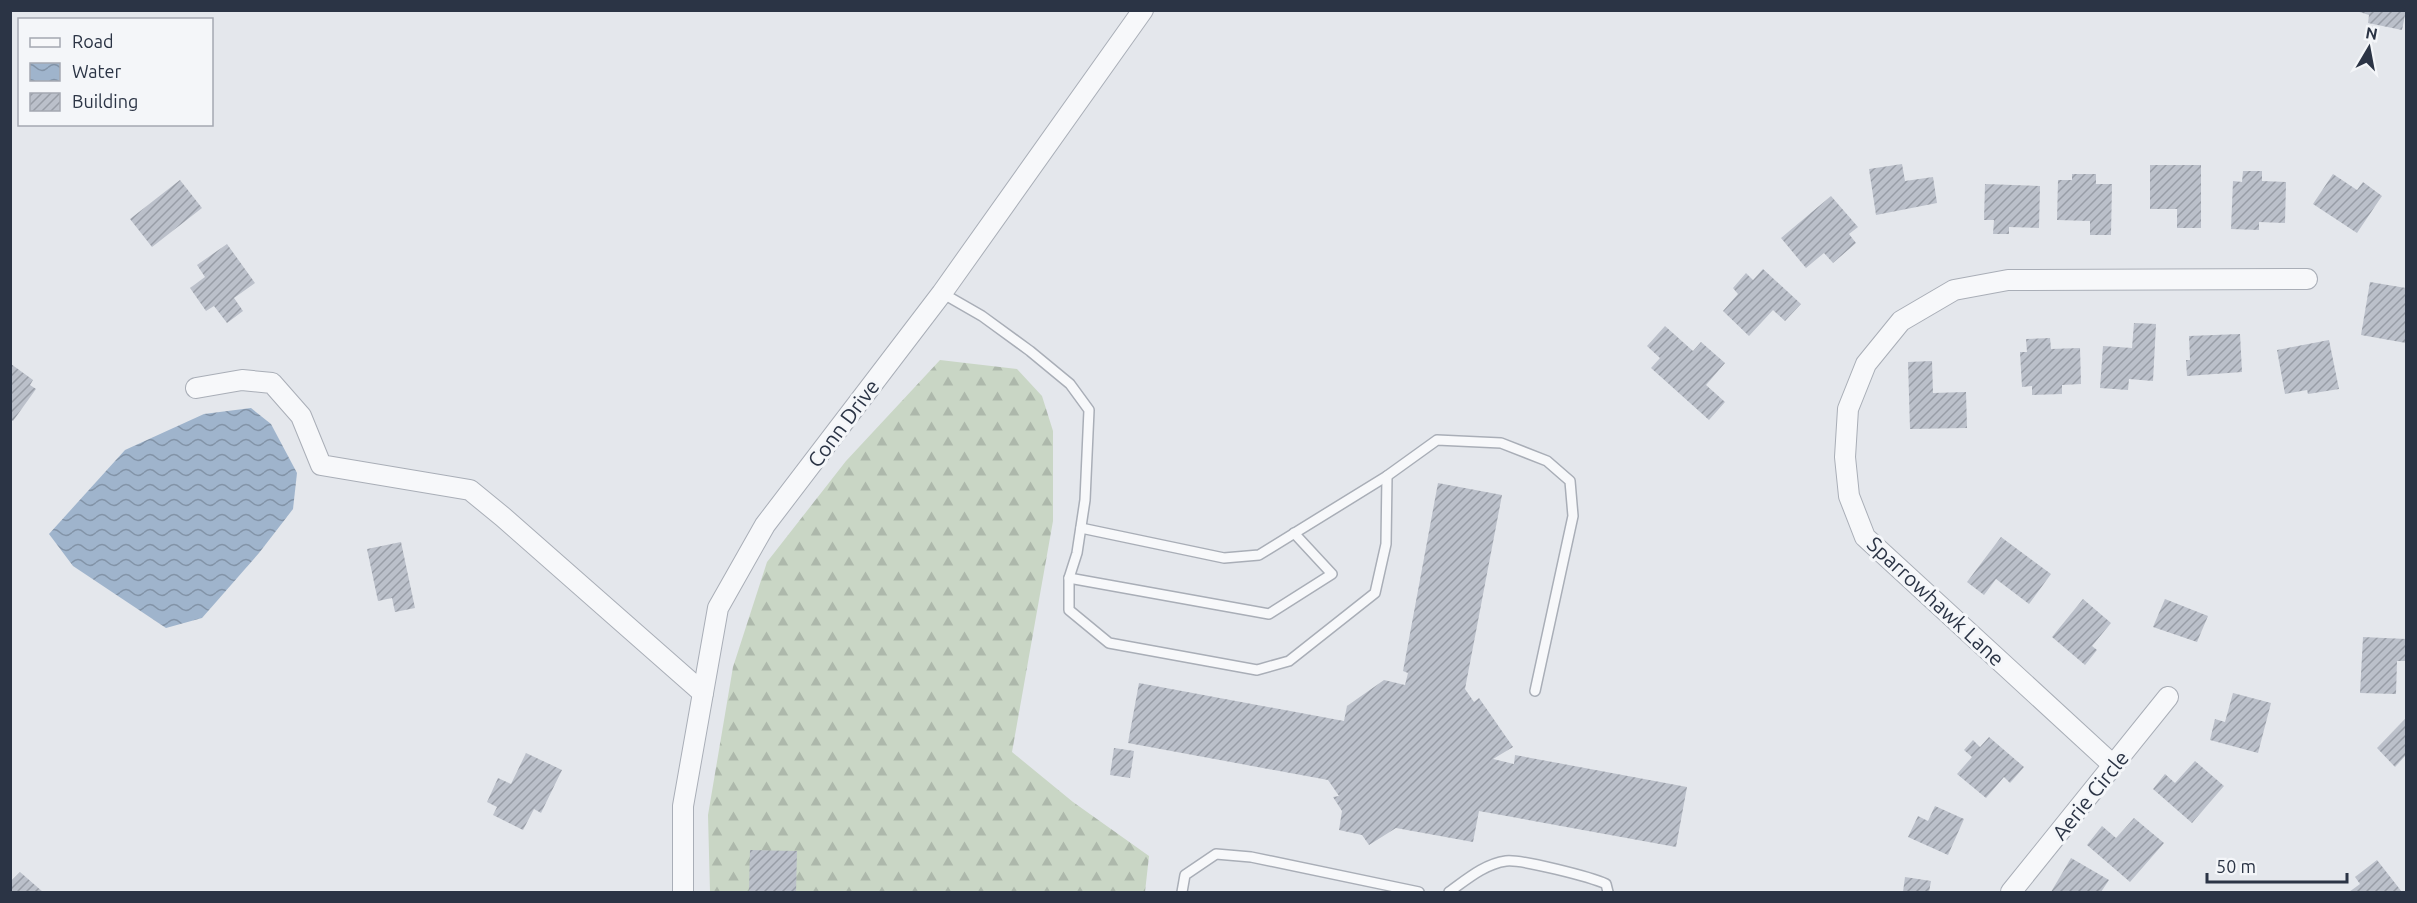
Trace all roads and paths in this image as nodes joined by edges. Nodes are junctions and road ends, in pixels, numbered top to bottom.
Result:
1 (1143, 10) edge
2 (2307, 279) dead end
3 (942, 293) junction
4 (196, 388) dead end
5 (1387, 476) junction
6 (1081, 528) junction
7 (1294, 533) junction
8 (1069, 578) junction
9 (1535, 691) dead end
10 (703, 693) junction
11 (2168, 698) dead end
12 (2113, 765) junction
13 (683, 892) edge
14 (1182, 892) edge
15 (1419, 892) edge
16 (1449, 892) edge
17 (1608, 892) edge
18 (2011, 892) edge

1 - 3 street, Conn Drive
2 - 12 street, Sparrowhawk Lane
3 - 6 lane
3 - 10 street, Conn Drive
4 - 10 street
5 - 7 lane
5 - 8 lane
5 - 9 lane
6 - 7 lane
6 - 8 lane
7 - 8 lane
10 - 13 street, Conn Drive
11 - 12 street, Aerie Circle
12 - 18 street, Aerie Circle
14 - 15 lane
16 - 17 lane

